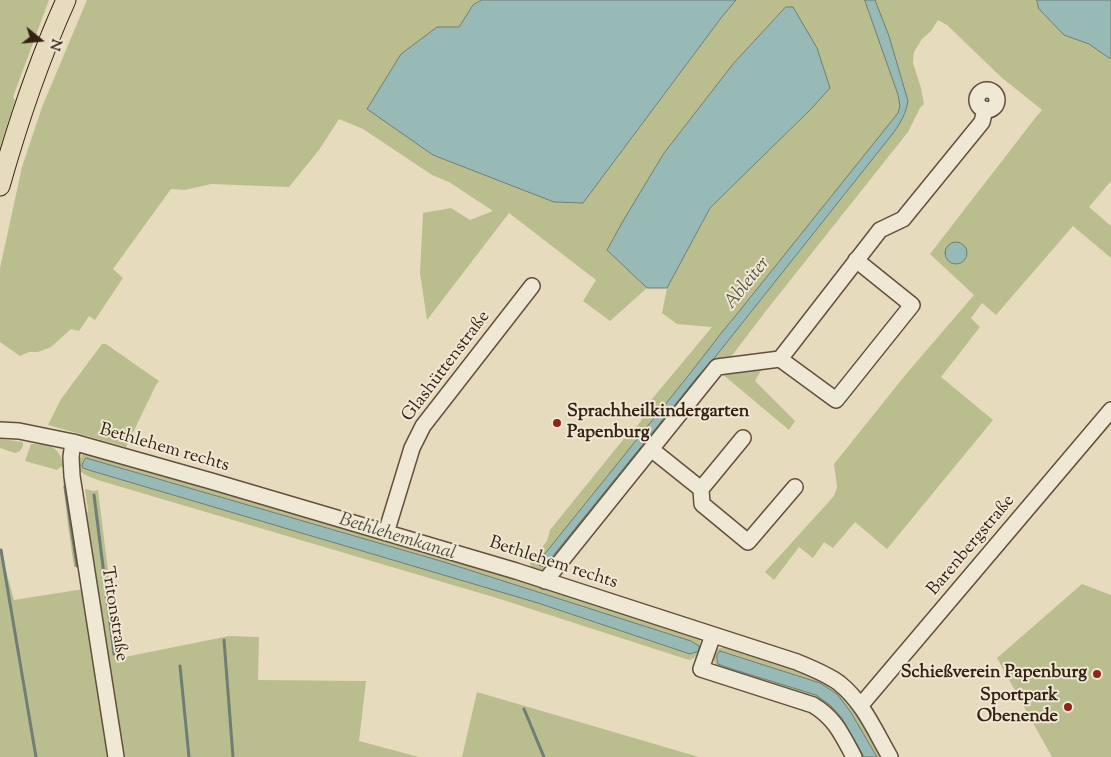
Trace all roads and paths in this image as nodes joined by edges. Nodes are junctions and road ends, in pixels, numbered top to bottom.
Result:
1 (66, 0) edge
2 (985, 110) dead end
3 (0, 186) edge
4 (856, 260) junction
5 (532, 286) dead end
6 (780, 359) junction
7 (1111, 410) edge
8 (0, 423) edge
9 (0, 430) edge
10 (20, 431) junction
11 (743, 438) dead end
12 (72, 442) junction
13 (651, 449) junction
14 (795, 487) dead end
15 (701, 489) junction
16 (386, 533) junction
17 (545, 581) junction
18 (713, 635) junction
19 (861, 706) junction
20 (116, 757) edge
21 (854, 757) edge
22 (890, 757) edge

1 - 3 main road
2 - 4 street
4 - 6 street
4 - 6 street
5 - 16 street, Glashüttenstraße
6 - 13 street
7 - 19 street, Barenbergstraße
8 - 10 street, Bethlehem rechts
9 - 10 street, Bethlehem rechts
10 - 12 street, Bethlehem rechts
11 - 15 street
12 - 16 street, Bethlehem rechts
12 - 20 street, Tritonstraße
13 - 15 street
13 - 17 street
14 - 15 street
16 - 17 street, Bethlehem rechts
17 - 18 street, Bethlehem rechts
18 - 19 street, Bethlehem rechts
18 - 21 street
19 - 22 street, Bethlehem rechts

